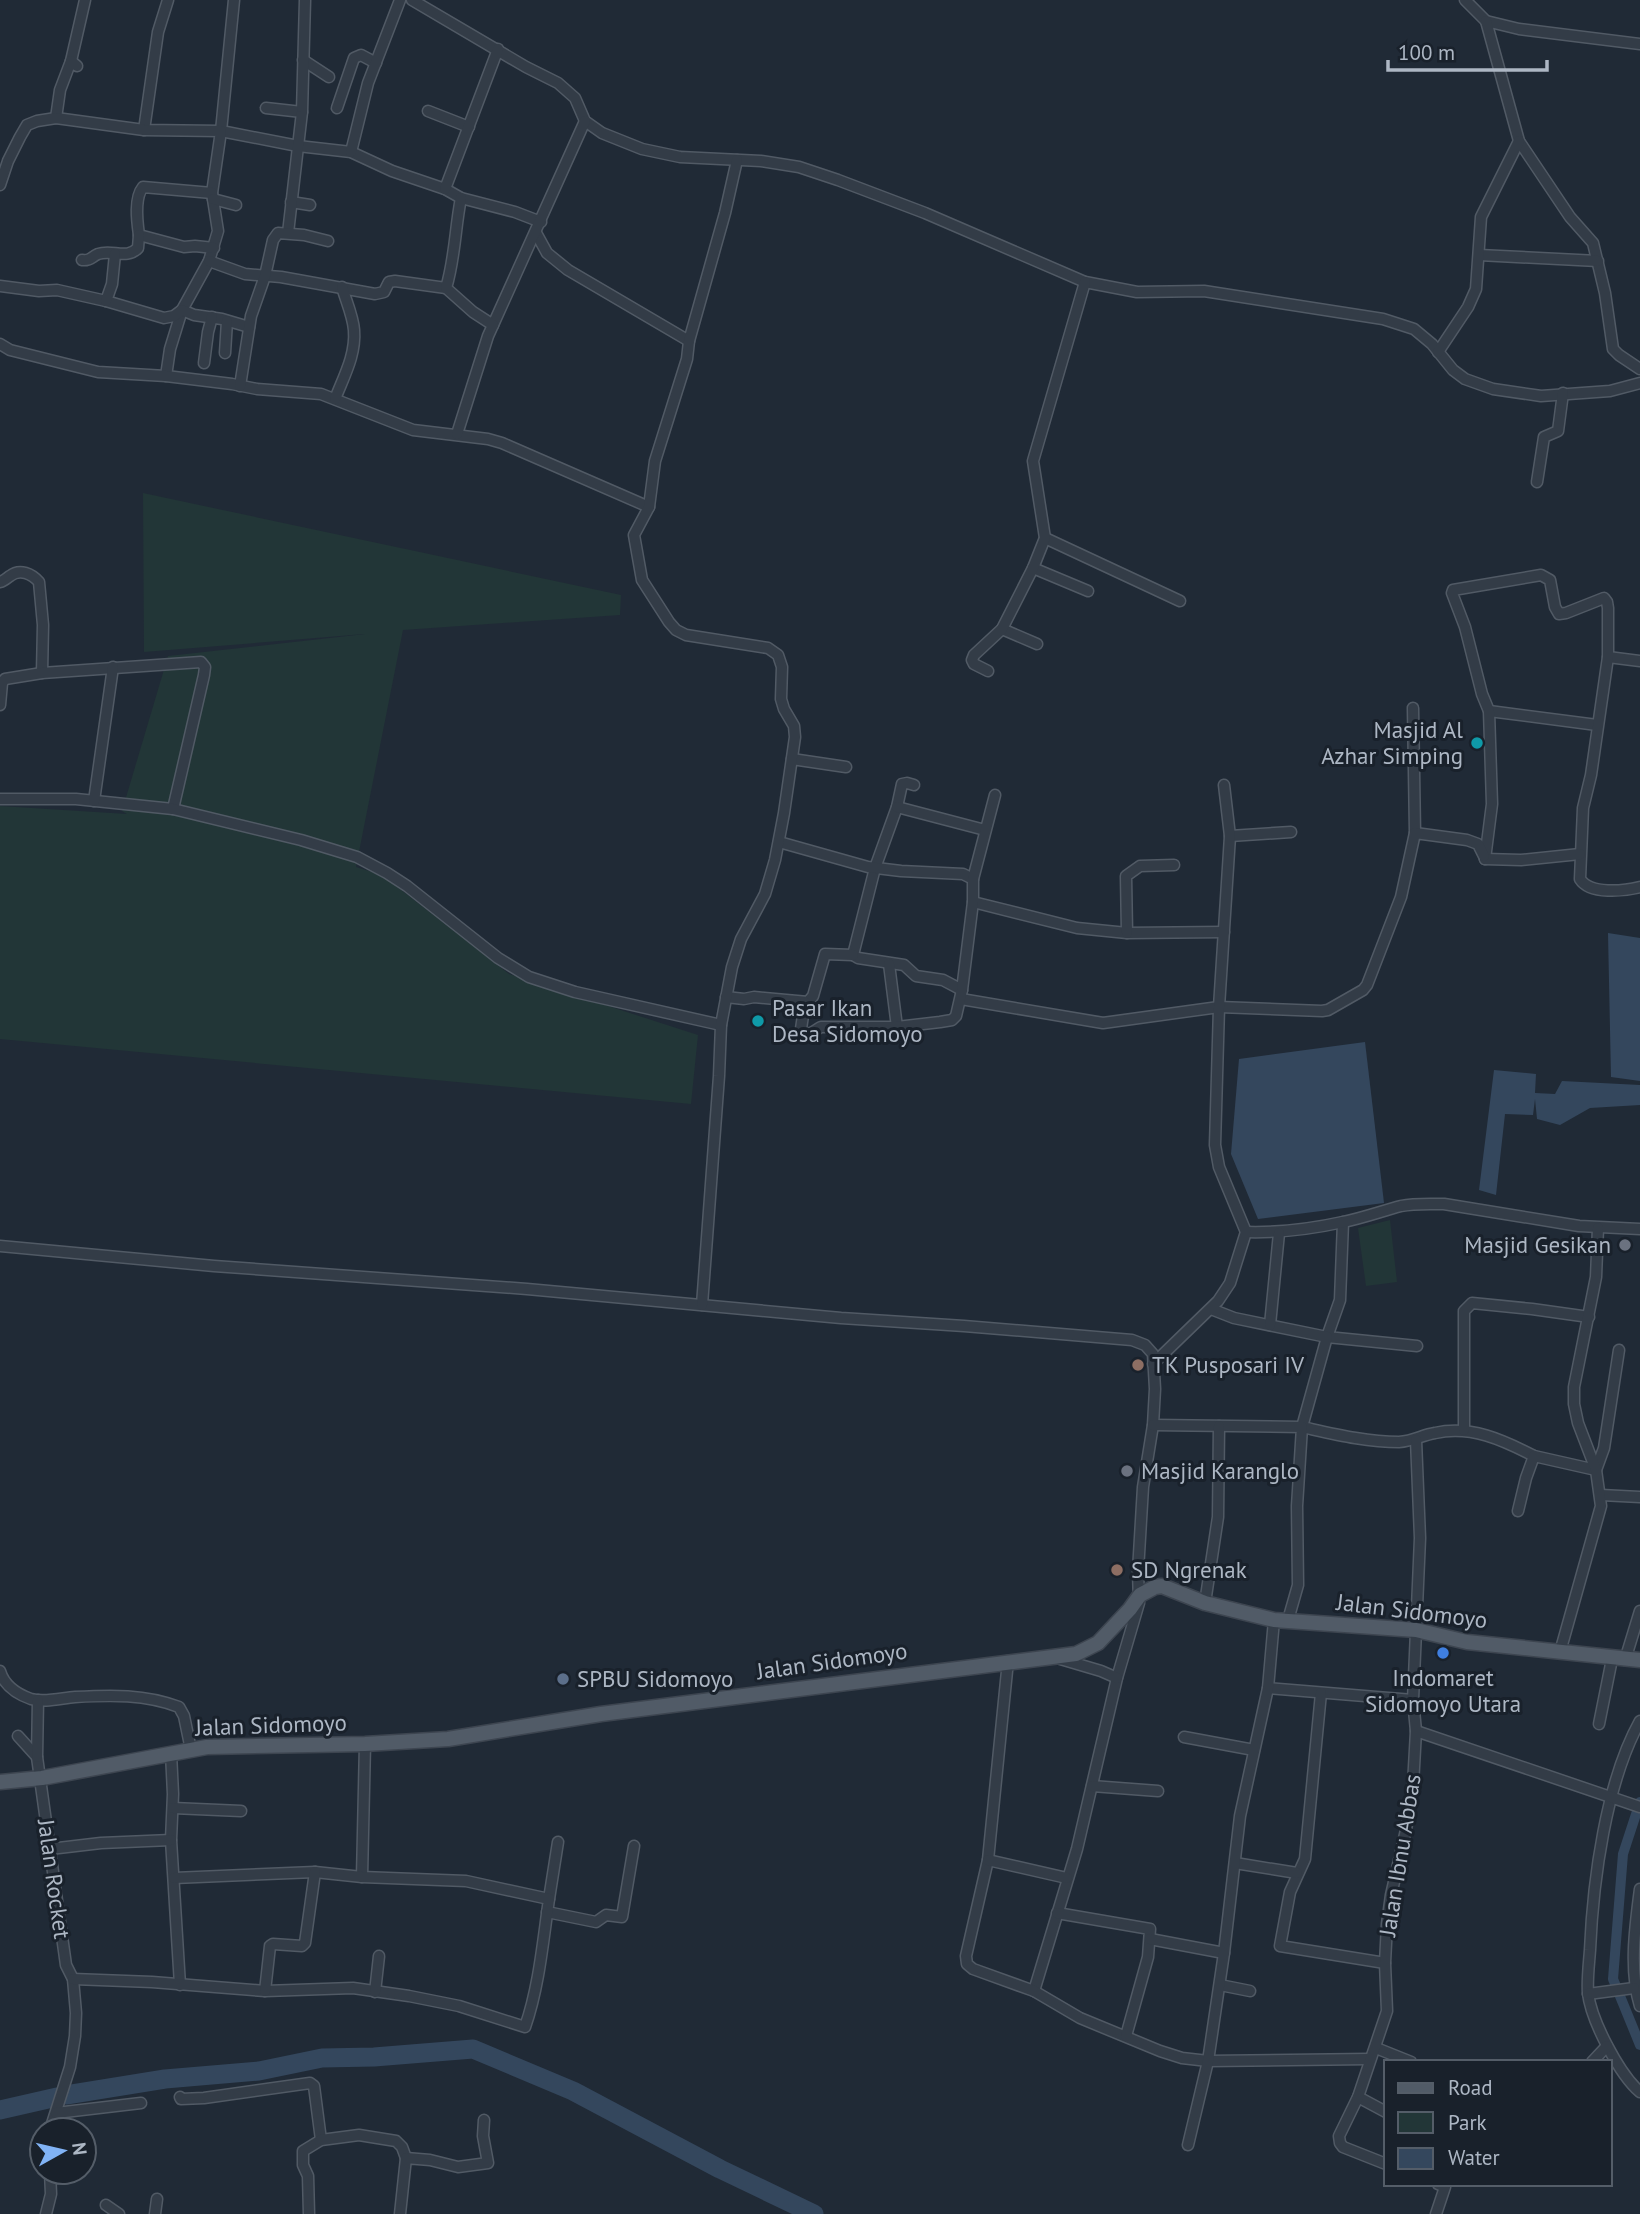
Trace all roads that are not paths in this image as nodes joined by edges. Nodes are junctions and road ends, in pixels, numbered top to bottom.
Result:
1 (85, 0) edge
2 (168, 0) edge
3 (234, 0) edge
4 (305, 0) edge
5 (400, 0) edge
6 (412, 0) edge
7 (1465, 0) edge
8 (1486, 21) junction
9 (1640, 44) edge
10 (498, 49) junction
11 (303, 60) junction
12 (376, 63) junction
13 (329, 77) dead end
14 (266, 108) dead end
15 (337, 108) dead end
16 (428, 111) dead end
17 (302, 112) junction
18 (56, 118) junction
19 (584, 121) junction
20 (469, 127) junction
21 (144, 130) junction
22 (221, 131) junction
23 (1519, 141) junction
24 (298, 146) junction
25 (351, 152) junction
26 (4, 160) edge
27 (737, 160) junction
28 (0, 185) edge
29 (445, 189) junction
30 (212, 196) junction
31 (461, 198) junction
32 (291, 202) junction
33 (236, 205) dead end
34 (310, 205) dead end
35 (538, 227) junction
36 (288, 233) junction
37 (139, 235) junction
38 (328, 241) dead end
39 (214, 248) junction
40 (115, 254) junction
41 (1479, 255) junction
42 (82, 260) dead end
43 (209, 261) junction
44 (1598, 261) junction
45 (265, 276) junction
46 (1085, 282) junction
47 (0, 286) edge
48 (342, 287) junction
49 (446, 288) junction
50 (106, 300) junction
51 (182, 310) junction
52 (222, 316) junction
53 (493, 325) junction
54 (249, 327) junction
55 (689, 341) junction
56 (0, 344) edge
57 (1438, 352) junction
58 (225, 353) dead end
59 (204, 363) dead end
60 (1640, 369) edge
61 (166, 376) junction
62 (1640, 383) edge
63 (240, 386) junction
64 (1563, 393) junction
65 (335, 399) junction
66 (457, 434) junction
67 (1537, 482) dead end
68 (649, 507) junction
69 (1045, 538) junction
70 (1033, 568) junction
71 (0, 582) edge
72 (1088, 591) dead end
73 (1180, 601) dead end
74 (1002, 629) junction
75 (1037, 644) dead end
76 (1608, 657) junction
77 (1640, 661) edge
78 (113, 667) junction
79 (988, 671) dead end
80 (42, 673) junction
81 (0, 705) edge
82 (1413, 708) dead end
83 (1489, 711) junction
84 (1597, 725) junction
85 (792, 759) junction
86 (846, 767) dead end
87 (914, 785) dead end
88 (1224, 785) dead end
89 (995, 795) dead end
90 (0, 799) edge
91 (94, 801) junction
92 (897, 807) junction
93 (173, 808) junction
94 (985, 830) junction
95 (1291, 832) dead end
96 (1415, 833) junction
97 (1230, 836) junction
98 (779, 842) junction
99 (1580, 854) junction
100 (1485, 859) junction
101 (1174, 865) dead end
102 (875, 868) junction
103 (973, 879) junction
104 (1640, 887) edge
105 (973, 902) junction
106 (1224, 932) junction
107 (1128, 933) junction
108 (853, 955) junction
109 (888, 964) junction
110 (962, 995) junction
111 (726, 996) junction
112 (805, 1002) junction
113 (1219, 1007) junction
114 (721, 1025) junction
115 (897, 1027) junction
116 (1343, 1222) junction
117 (1598, 1228) junction
118 (1640, 1230) edge
119 (1246, 1232) junction
120 (1279, 1233) junction
121 (0, 1246) edge
122 (702, 1305) junction
123 (1211, 1309) junction
124 (1589, 1317) junction
125 (1270, 1325) junction
126 (1327, 1337) junction
127 (1417, 1346) dead end
128 (1619, 1350) dead end
129 (1153, 1364) junction
130 (1153, 1425) junction
131 (1219, 1426) junction
132 (1302, 1427) junction
133 (1464, 1430) junction
134 (1416, 1440) junction
135 (1534, 1456) junction
136 (1596, 1470) junction
137 (1601, 1495) junction
138 (1640, 1497) edge
139 (1518, 1511) dead end
140 (1140, 1595) junction
141 (1205, 1603) junction
142 (1640, 1611) edge
143 (1281, 1620) junction
144 (1416, 1630) junction
145 (1560, 1652) junction
146 (1055, 1657) junction
147 (1618, 1659) junction
148 (1640, 1660) edge
149 (1008, 1661) junction
150 (0, 1671) edge
151 (1117, 1678) junction
152 (1268, 1688) junction
153 (1321, 1693) junction
154 (38, 1700) junction
155 (1413, 1700) junction
156 (1640, 1721) edge
157 (1599, 1724) dead end
158 (1416, 1731) junction
159 (18, 1736) dead end
160 (1184, 1738) dead end
161 (365, 1744) junction
162 (191, 1750) junction
163 (1254, 1750) junction
164 (171, 1753) junction
165 (37, 1757) junction
166 (39, 1778) junction
167 (0, 1782) edge
168 (1092, 1786) junction
169 (1158, 1791) dead end
170 (1615, 1800) junction
171 (1640, 1807) edge
172 (173, 1808) junction
173 (241, 1811) dead end
174 (171, 1840) junction
175 (558, 1842) dead end
176 (634, 1846) dead end
177 (50, 1849) junction
178 (988, 1860) junction
179 (1235, 1863) junction
180 (315, 1872) junction
181 (1297, 1873) junction
182 (362, 1877) junction
183 (174, 1878) junction
184 (1067, 1878) junction
185 (1640, 1889) edge
186 (549, 1899) junction
187 (547, 1912) junction
188 (1057, 1913) junction
189 (1150, 1939) junction
190 (1224, 1953) junction
191 (379, 1956) dead end
192 (1385, 1963) junction
193 (73, 1979) junction
194 (1220, 1984) junction
195 (180, 1985) junction
196 (1628, 1988) junction
197 (265, 1991) junction
198 (1034, 1991) junction
199 (1250, 1991) dead end
200 (375, 1992) junction
201 (1592, 1993) junction
202 (1640, 2007) edge
203 (1126, 2036) junction
204 (1607, 2046) junction
205 (1376, 2048) junction
206 (1370, 2059) junction
207 (1406, 2060) edge
208 (1594, 2060) edge
209 (1208, 2061) junction
210 (1640, 2092) edge
211 (180, 2097) dead end
212 (1358, 2097) junction
213 (141, 2103) dead end
214 (1384, 2111) edge
215 (56, 2113) junction
216 (55, 2116) edge
217 (484, 2120) dead end
218 (321, 2140) junction
219 (1188, 2145) dead end
220 (406, 2158) junction
221 (1384, 2163) edge
222 (51, 2186) edge
223 (1443, 2186) edge
224 (157, 2199) dead end
225 (106, 2205) dead end
226 (46, 2214) edge
227 (119, 2214) edge
228 (155, 2214) edge
229 (309, 2214) edge
230 (400, 2214) edge
231 (1436, 2214) edge

1 - 18 street
2 - 21 street
3 - 22 street
4 - 11 street
5 - 12 street
6 - 10 street
7 - 8 street
8 - 9 street
8 - 23 street
10 - 19 street
10 - 20 street
11 - 13 street
11 - 17 street
12 - 15 street
12 - 25 street
14 - 17 street
16 - 20 street
17 - 24 street
18 - 21 street
18 - 26 street
19 - 27 street
19 - 35 street
20 - 29 street
21 - 22 street
22 - 24 street
22 - 30 street
23 - 41 street
23 - 44 street
24 - 25 street
24 - 32 street
25 - 29 street
26 - 28 street
27 - 46 street
27 - 55 street
29 - 31 street
30 - 33 street
30 - 37 street
30 - 39 street
31 - 35 street
31 - 49 street
32 - 34 street
32 - 36 street
35 - 53 street
35 - 55 street
36 - 38 street
36 - 45 street
37 - 39 street
37 - 40 street
39 - 43 street
40 - 42 street
40 - 50 street
41 - 44 street
41 - 57 street
43 - 45 street
43 - 51 street
44 - 60 street
45 - 48 street
45 - 54 street
46 - 57 street
46 - 69 street
47 - 50 street
48 - 49 street
48 - 65 street
49 - 53 street
50 - 51 street
51 - 52 street
51 - 61 street
52 - 54 street
52 - 58 street
52 - 59 street
53 - 66 street
54 - 63 street
55 - 68 street
56 - 61 street
57 - 64 street
61 - 63 street
62 - 64 street
63 - 65 street
64 - 67 street
65 - 66 street
66 - 68 street
68 - 85 street
69 - 70 street
69 - 73 street
70 - 72 street
70 - 74 street
71 - 80 street
74 - 75 street
74 - 79 street
76 - 77 street
76 - 83 street
76 - 84 street
78 - 80 street
78 - 91 street
78 - 93 street
80 - 81 street
82 - 96 street
83 - 84 street
83 - 100 street
84 - 99 street
85 - 86 street
85 - 98 street
87 - 92 street
88 - 97 street
89 - 94 street
90 - 91 street
91 - 93 street
92 - 94 street
92 - 102 street
93 - 114 street
94 - 103 street
95 - 97 street
96 - 100 street
96 - 113 street
97 - 106 street
98 - 102 street
98 - 111 street
99 - 100 street
99 - 104 street
101 - 107 street
102 - 103 street
102 - 108 street
103 - 105 street
105 - 107 street
105 - 110 street
106 - 107 street
106 - 113 street
108 - 109 street
108 - 112 street
109 - 110 street
109 - 115 street
110 - 113 street
110 - 115 street
111 - 112 street
111 - 114 street
112 - 115 street
113 - 119 street
114 - 122 street
116 - 117 street
116 - 120 street
116 - 126 street
117 - 118 street
117 - 124 street
119 - 120 street
119 - 123 street
120 - 125 street
121 - 122 street
122 - 129 street
123 - 125 street
123 - 129 street
124 - 133 street
124 - 136 street
125 - 126 street
126 - 127 street
126 - 132 street
128 - 136 street
129 - 130 street
130 - 131 street
130 - 140 street
131 - 132 street
131 - 141 street
132 - 134 street
132 - 143 street
133 - 134 street
133 - 135 street
134 - 144 street, Jalan Ibnu Abbas
135 - 136 street
135 - 139 street
136 - 137 street
137 - 138 street
137 - 145 street
140 - 141 main road, Jalan Sidomoyo
140 - 146 main road, Jalan Sidomoyo
140 - 151 street
141 - 143 main road, Jalan Sidomoyo
142 - 147 street
143 - 144 main road, Jalan Sidomoyo
143 - 152 street
144 - 145 main road, Jalan Sidomoyo
144 - 155 street, Jalan Ibnu Abbas
145 - 147 main road, Jalan Sidomoyo
146 - 149 main road, Jalan Sidomoyo
146 - 151 street
147 - 148 main road, Jalan Sidomoyo
147 - 157 street
149 - 161 main road, Jalan Sidomoyo
149 - 178 street
150 - 154 street
151 - 168 street
152 - 153 street
152 - 163 street
153 - 155 street
153 - 181 street
154 - 162 street
154 - 165 street, Jalan Rocket
155 - 158 street, Jalan Ibnu Abbas
156 - 170 street
158 - 170 street
158 - 192 street, Jalan Ibnu Abbas
159 - 165 street
160 - 163 street
161 - 162 main road, Jalan Sidomoyo
161 - 182 street
162 - 164 main road, Jalan Sidomoyo
163 - 179 street
164 - 166 main road, Jalan Sidomoyo
164 - 172 street
165 - 166 street, Jalan Rocket
166 - 167 main road, Jalan Sidomoyo
166 - 177 street, Jalan Rocket
168 - 169 street
168 - 184 street
170 - 171 street
170 - 201 street
172 - 173 street
172 - 174 street
174 - 177 street
174 - 183 street
175 - 186 street
176 - 187 street
177 - 193 street, Jalan Rocket
178 - 184 street
178 - 198 street
179 - 181 street
179 - 190 street
180 - 182 street
180 - 183 street
180 - 197 street
181 - 192 street
182 - 186 street
183 - 195 street
184 - 188 street
185 - 196 street
186 - 187 street
187 - 200 street
188 - 189 street
188 - 198 street
189 - 190 street
189 - 203 street
190 - 194 street
191 - 200 street
192 - 205 street, Jalan Ibnu Abbas
193 - 195 street
193 - 215 street, Jalan Rocket
194 - 199 street
194 - 209 street
195 - 197 street
196 - 201 street
196 - 202 street
197 - 200 street
198 - 203 street
201 - 204 street
203 - 209 street
204 - 208 street
204 - 210 street
205 - 206 street, Jalan Ibnu Abbas
205 - 207 street
206 - 209 street
206 - 212 street, Jalan Ibnu Abbas
209 - 219 street
211 - 218 street
212 - 214 street
212 - 221 street, Jalan Ibnu Abbas
213 - 215 street
215 - 216 street, Jalan Rocket
217 - 220 street
218 - 220 street
218 - 229 street
220 - 230 street
222 - 226 street
223 - 231 street
224 - 228 street
225 - 227 street

